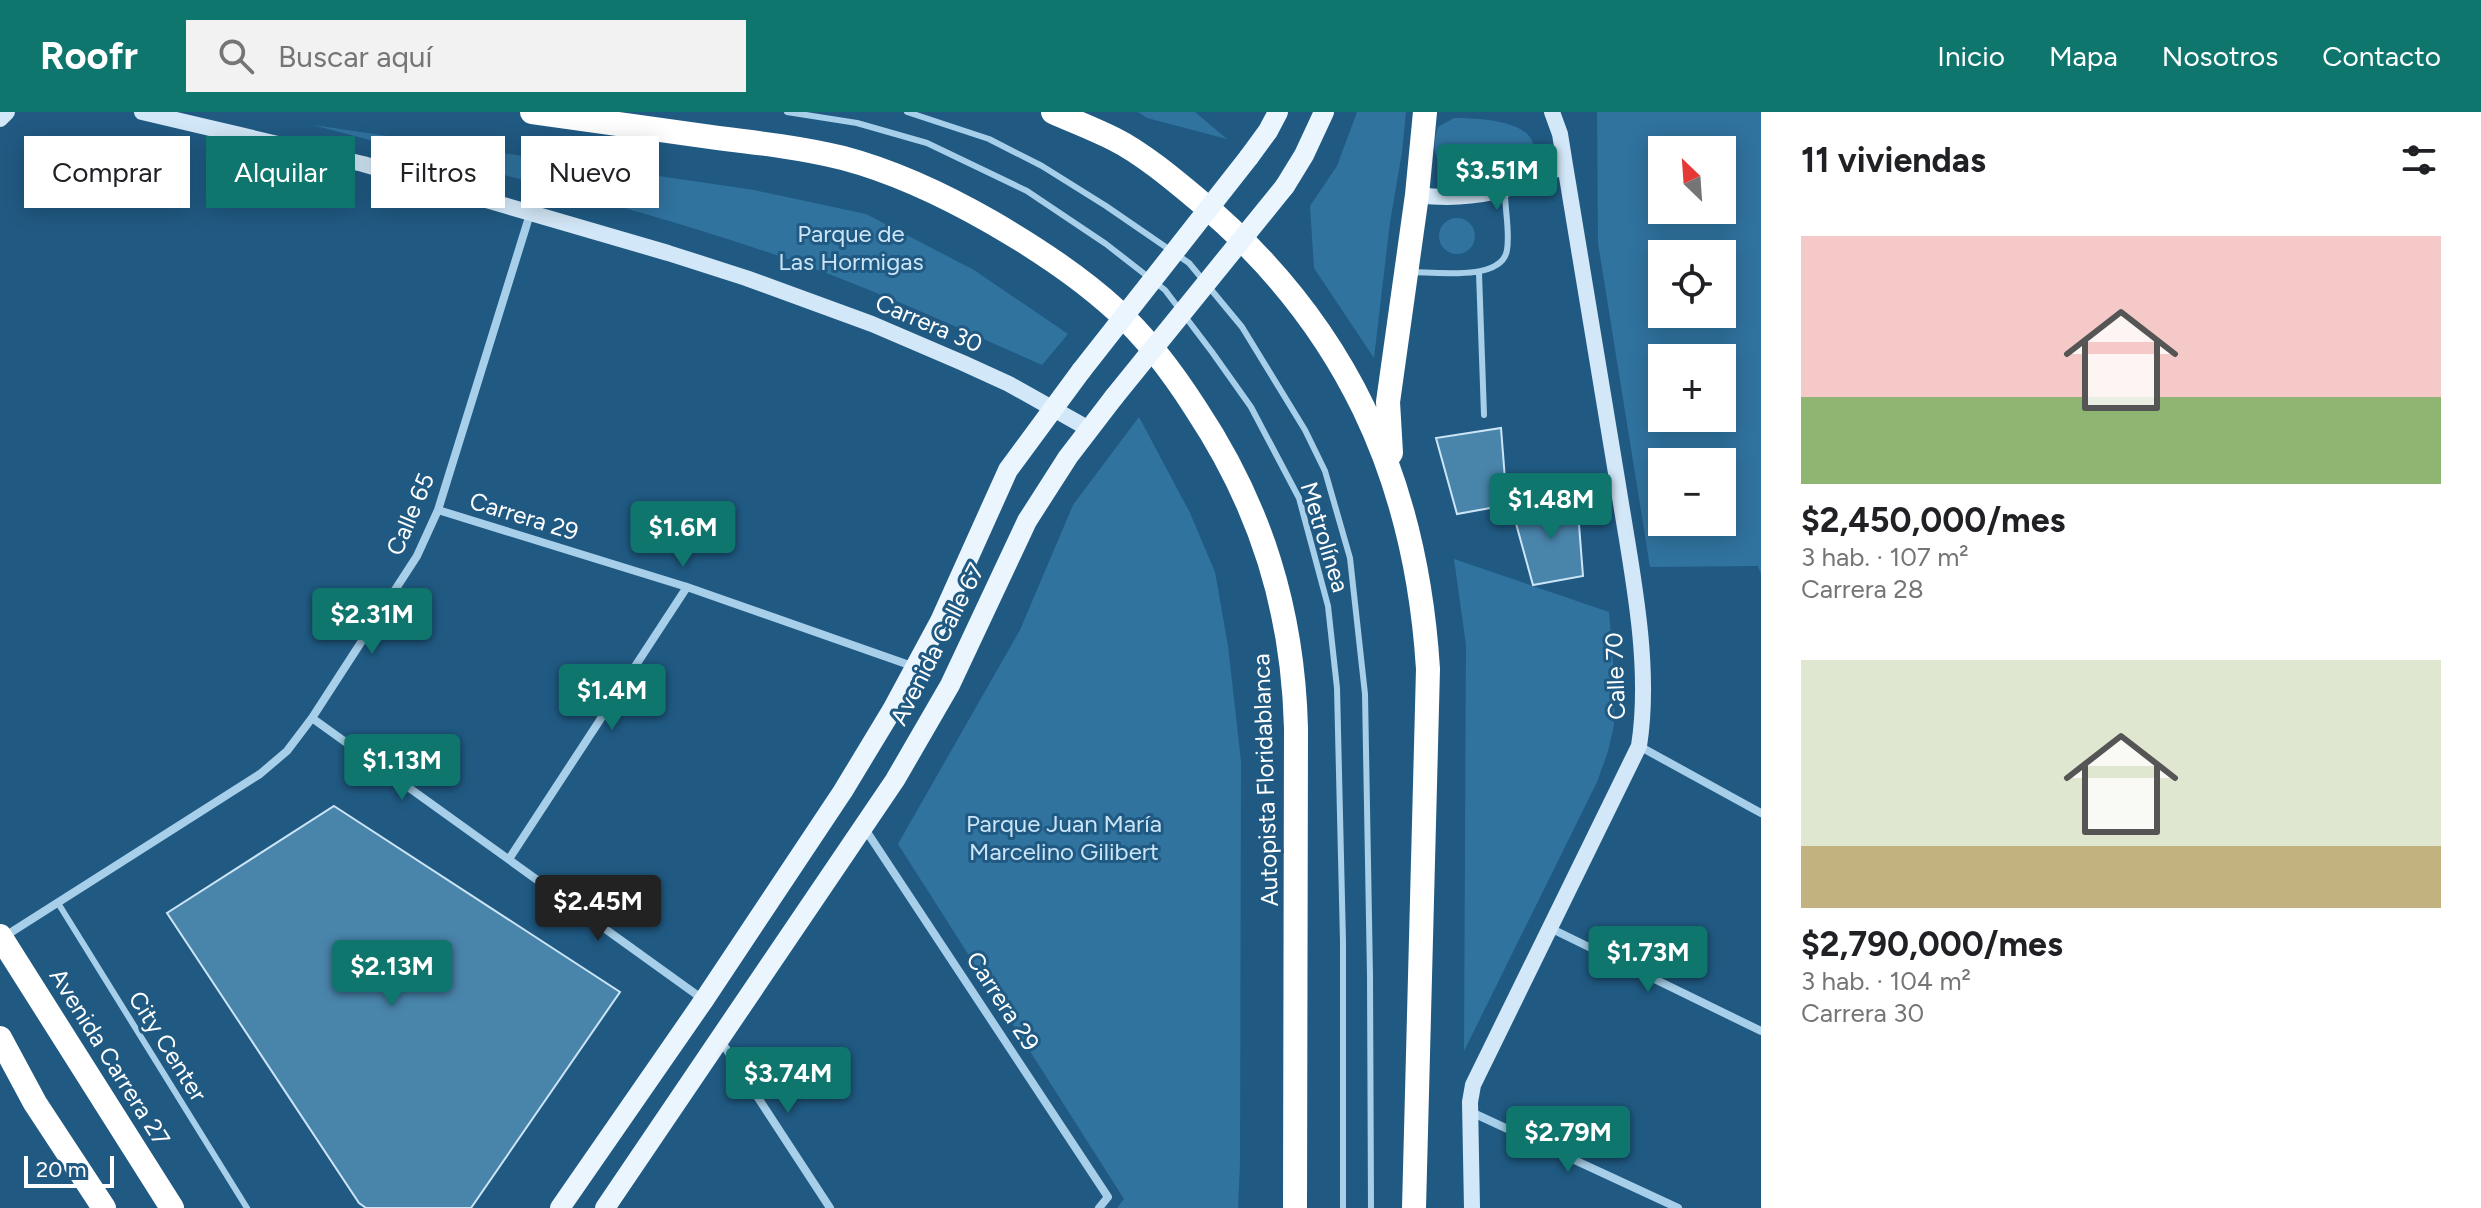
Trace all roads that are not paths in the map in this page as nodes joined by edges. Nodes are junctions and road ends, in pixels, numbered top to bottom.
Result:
1 (7, 112) edge
2 (142, 112) edge
3 (532, 112) edge
4 (787, 112) edge
5 (907, 112) edge
6 (1053, 112) edge
7 (1278, 112) edge
8 (1324, 112) edge
9 (1425, 112) edge
10 (1552, 112) edge
11 (0, 119) edge
12 (1565, 165) junction
13 (1505, 191) junction
14 (1417, 195) junction
15 (530, 214) junction
16 (1406, 272) junction
17 (1479, 273) junction
18 (1052, 408) junction
19 (1484, 415) dead end
20 (1089, 429) junction
21 (1393, 479) junction
22 (438, 510) junction
23 (687, 587) junction
24 (916, 668) junction
25 (312, 718) junction
26 (1639, 746) junction
27 (1761, 813) edge
28 (864, 826) junction
29 (509, 859) junction
30 (58, 903) junction
31 (1549, 928) junction
32 (1, 937) edge
33 (704, 1000) junction
34 (1761, 1031) edge
35 (0, 1038) edge
36 (720, 1040) junction
37 (0, 1059) edge
38 (35, 1103) junction
39 (1471, 1112) junction
40 (104, 1208) edge
41 (172, 1208) edge
42 (247, 1208) edge
43 (560, 1208) edge
44 (605, 1208) edge
45 (830, 1208) edge
46 (1099, 1208) edge
47 (1295, 1208) edge
48 (1343, 1208) edge
49 (1371, 1208) edge
50 (1414, 1208) edge
51 (1472, 1208) edge
52 (1678, 1208) edge

1 - 11 street
2 - 15 street, Carrera 30
3 - 47 highway, Autopista Floridablanca
4 - 48 lane, Metrolínea
5 - 49 lane, Metrolínea
6 - 21 highway
7 - 18 main road, Avenida Calle 67, bridge
8 - 20 main road, Avenida Calle 67, bridge
9 - 14 highway
10 - 12 street, Calle 70
12 - 13 street
12 - 26 street, Calle 70
13 - 14 street
13 - 17 lane
14 - 16 highway
15 - 18 street, Carrera 30
15 - 22 street, Calle 65
16 - 17 lane
16 - 21 highway
17 - 19 lane
18 - 20 street, Carrera 30
18 - 24 main road, Avenida Calle 67
20 - 28 main road, Avenida Calle 67
21 - 50 highway
22 - 23 street, Carrera 29
22 - 25 street, Calle 65
23 - 24 street, Carrera 29
23 - 29 street
24 - 33 main road, Avenida Calle 67
25 - 29 street
25 - 30 street, Calle 65
26 - 27 street
26 - 31 street, Calle 70
28 - 36 main road, Avenida Calle 67
28 - 46 street, Carrera 29
29 - 33 street
30 - 32 street, Calle 65
30 - 42 lane, City Center
31 - 34 street
31 - 39 street, Calle 70
32 - 41 highway, Avenida Carrera 27
33 - 43 main road, Avenida Calle 67
35 - 38 highway
36 - 44 main road, Avenida Calle 67
36 - 45 street
37 - 38 street
38 - 40 highway
39 - 51 street, Calle 70
39 - 52 street

